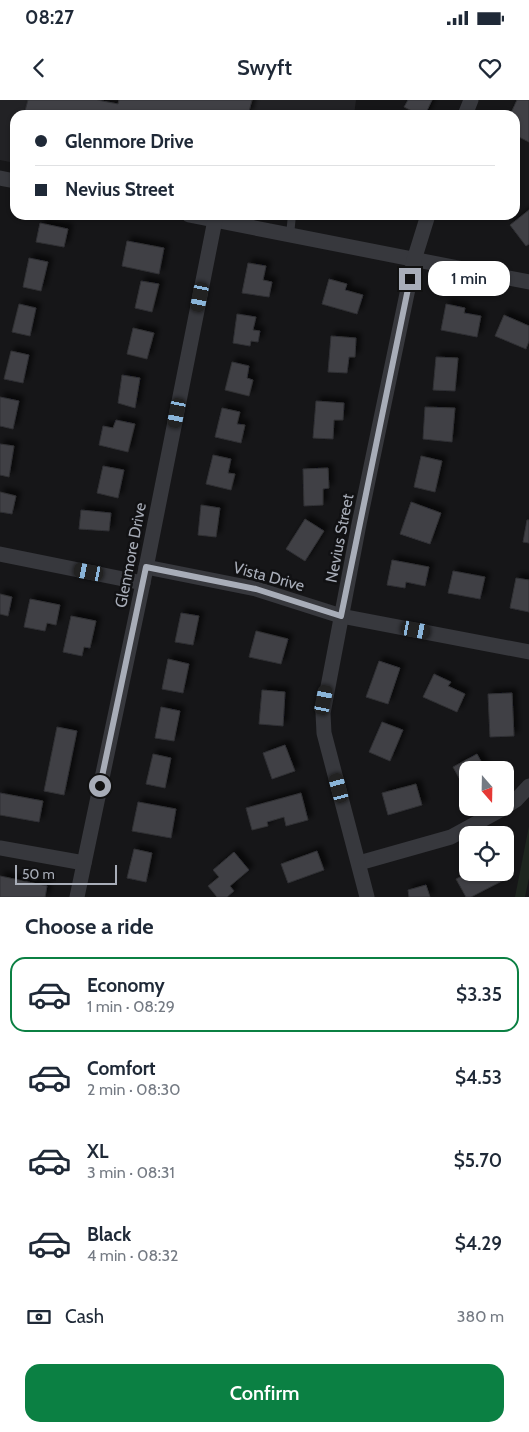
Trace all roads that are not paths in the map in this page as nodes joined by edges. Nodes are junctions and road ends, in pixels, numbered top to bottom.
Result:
1 (215, 220) joint
2 (244, 220) edge
3 (291, 220) edge
4 (426, 220) edge
5 (290, 234) junction
6 (414, 260) junction
7 (529, 282) edge
8 (0, 554) edge
9 (146, 567) junction
10 (143, 583) junction
11 (341, 616) junction
12 (529, 652) edge
13 (529, 786) edge
14 (514, 801) edge
15 (489, 816) edge
16 (0, 848) edge
17 (84, 863) junction
18 (359, 863) junction
19 (78, 897) edge
20 (367, 897) edge

1 - 2 street
1 - 9 street, Glenmore Drive
2 - 5 street
3 - 5 lane
4 - 6 street, Nevius Street
5 - 6 street
6 - 7 street
6 - 11 street, Nevius Street
8 - 10 street
9 - 10 street, Glenmore Drive
9 - 11 street, Vista Drive
10 - 17 street, Glenmore Drive
11 - 12 street, Vista Drive
11 - 18 street, Nevius Street
13 - 14 street
15 - 18 street
16 - 17 street
17 - 19 street, Glenmore Drive
18 - 20 street, Nevius Street

